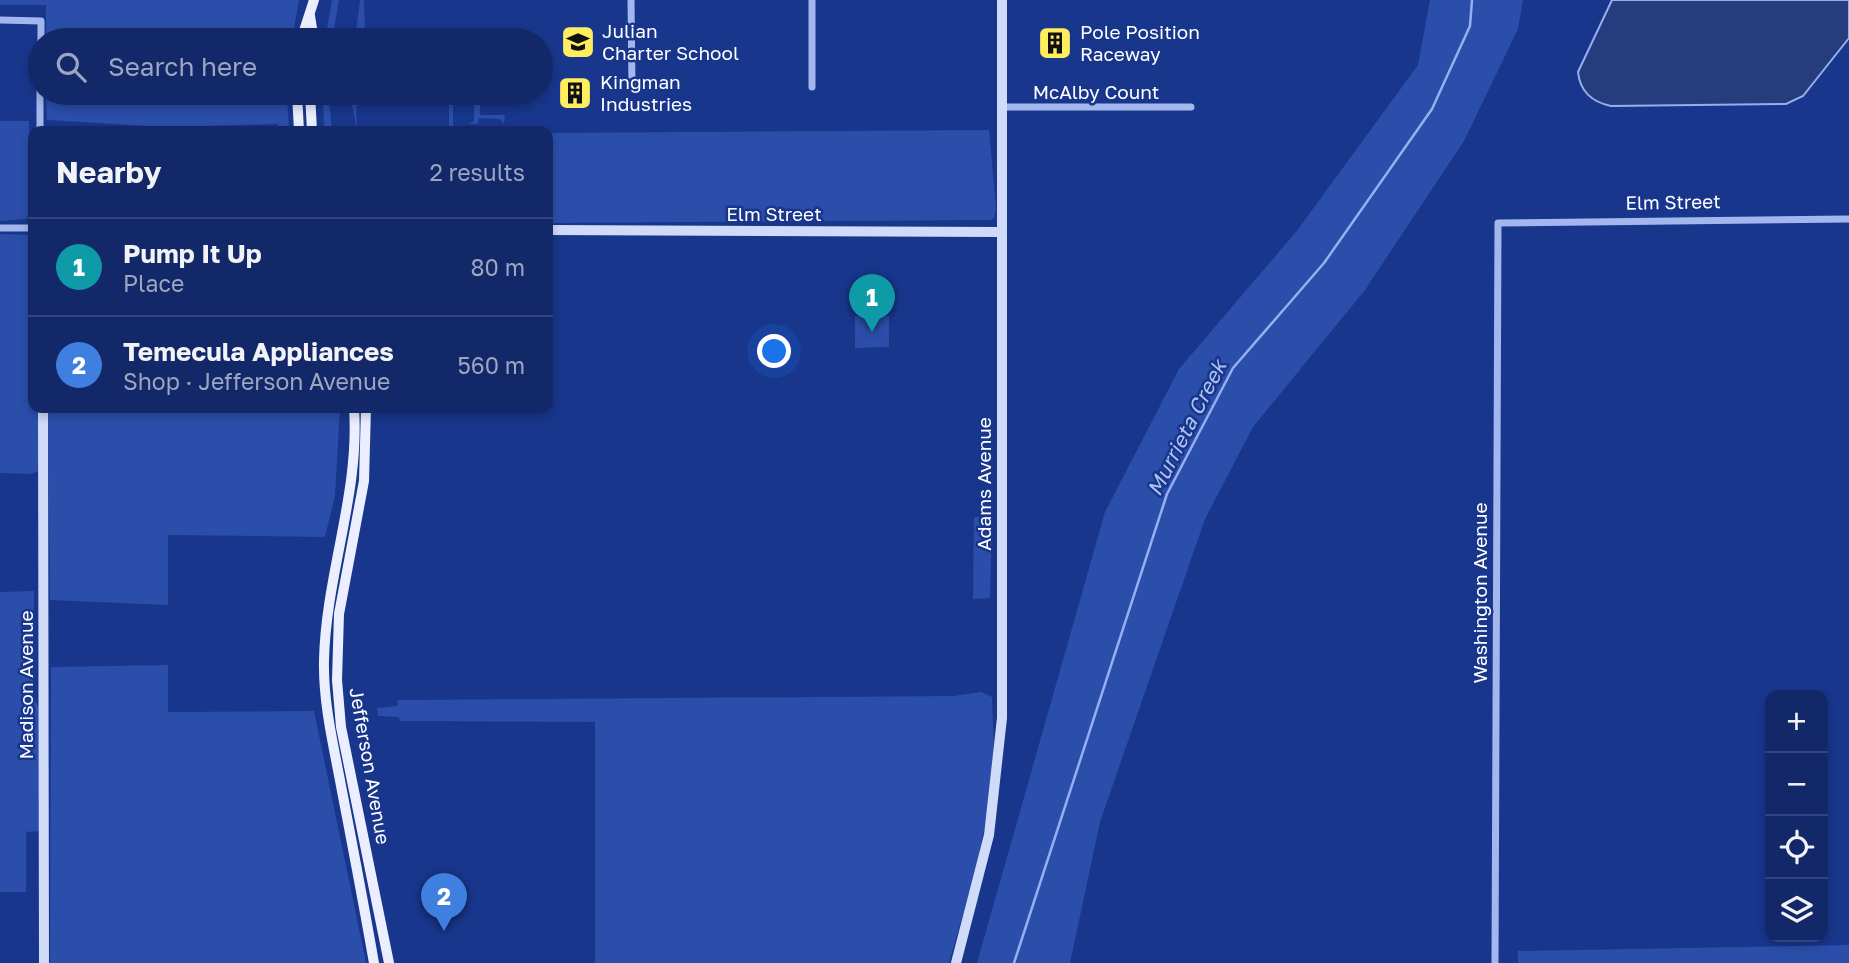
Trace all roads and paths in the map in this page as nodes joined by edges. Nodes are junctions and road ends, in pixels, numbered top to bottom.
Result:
1 (314, 0) edge
2 (631, 0) edge
3 (812, 0) edge
4 (1002, 0) edge
5 (310, 16) junction
6 (0, 20) edge
7 (41, 28) edge
8 (306, 28) edge
9 (312, 28) edge
10 (632, 86) dead end
11 (812, 87) dead end
12 (40, 105) edge
13 (298, 105) edge
14 (311, 105) edge
15 (1001, 107) junction
16 (1191, 107) dead end
17 (40, 126) edge
18 (299, 126) edge
19 (312, 126) edge
20 (1849, 219) edge
21 (1498, 223) joint
22 (0, 228) edge
23 (28, 228) edge
24 (553, 230) edge
25 (1000, 232) junction
26 (43, 413) edge
27 (354, 413) edge
28 (366, 413) edge
29 (355, 420) junction
30 (364, 481) junction
31 (360, 888) junction
32 (386, 951) junction
33 (44, 963) edge
34 (374, 963) edge
35 (389, 963) edge
36 (956, 963) edge
37 (1495, 963) edge

1 - 5 main road
2 - 10 street
3 - 11 street
4 - 15 street, Adams Avenue
5 - 8 main road
5 - 9 main road
6 - 7 street
12 - 17 street
13 - 18 main road
14 - 19 main road
15 - 16 street, McAlby Count
15 - 25 street, Adams Avenue
20 - 21 street, Elm Street
21 - 37 street, Washington Avenue
22 - 23 street
24 - 25 street, Elm Street
25 - 36 street, Adams Avenue
26 - 33 street, Madison Avenue
27 - 29 main road, Jefferson Avenue
28 - 30 main road, Jefferson Avenue
29 - 30 main road
29 - 31 main road, Jefferson Avenue
30 - 32 main road, Jefferson Avenue
31 - 32 main road
31 - 34 main road, Jefferson Avenue
32 - 35 main road, Jefferson Avenue

